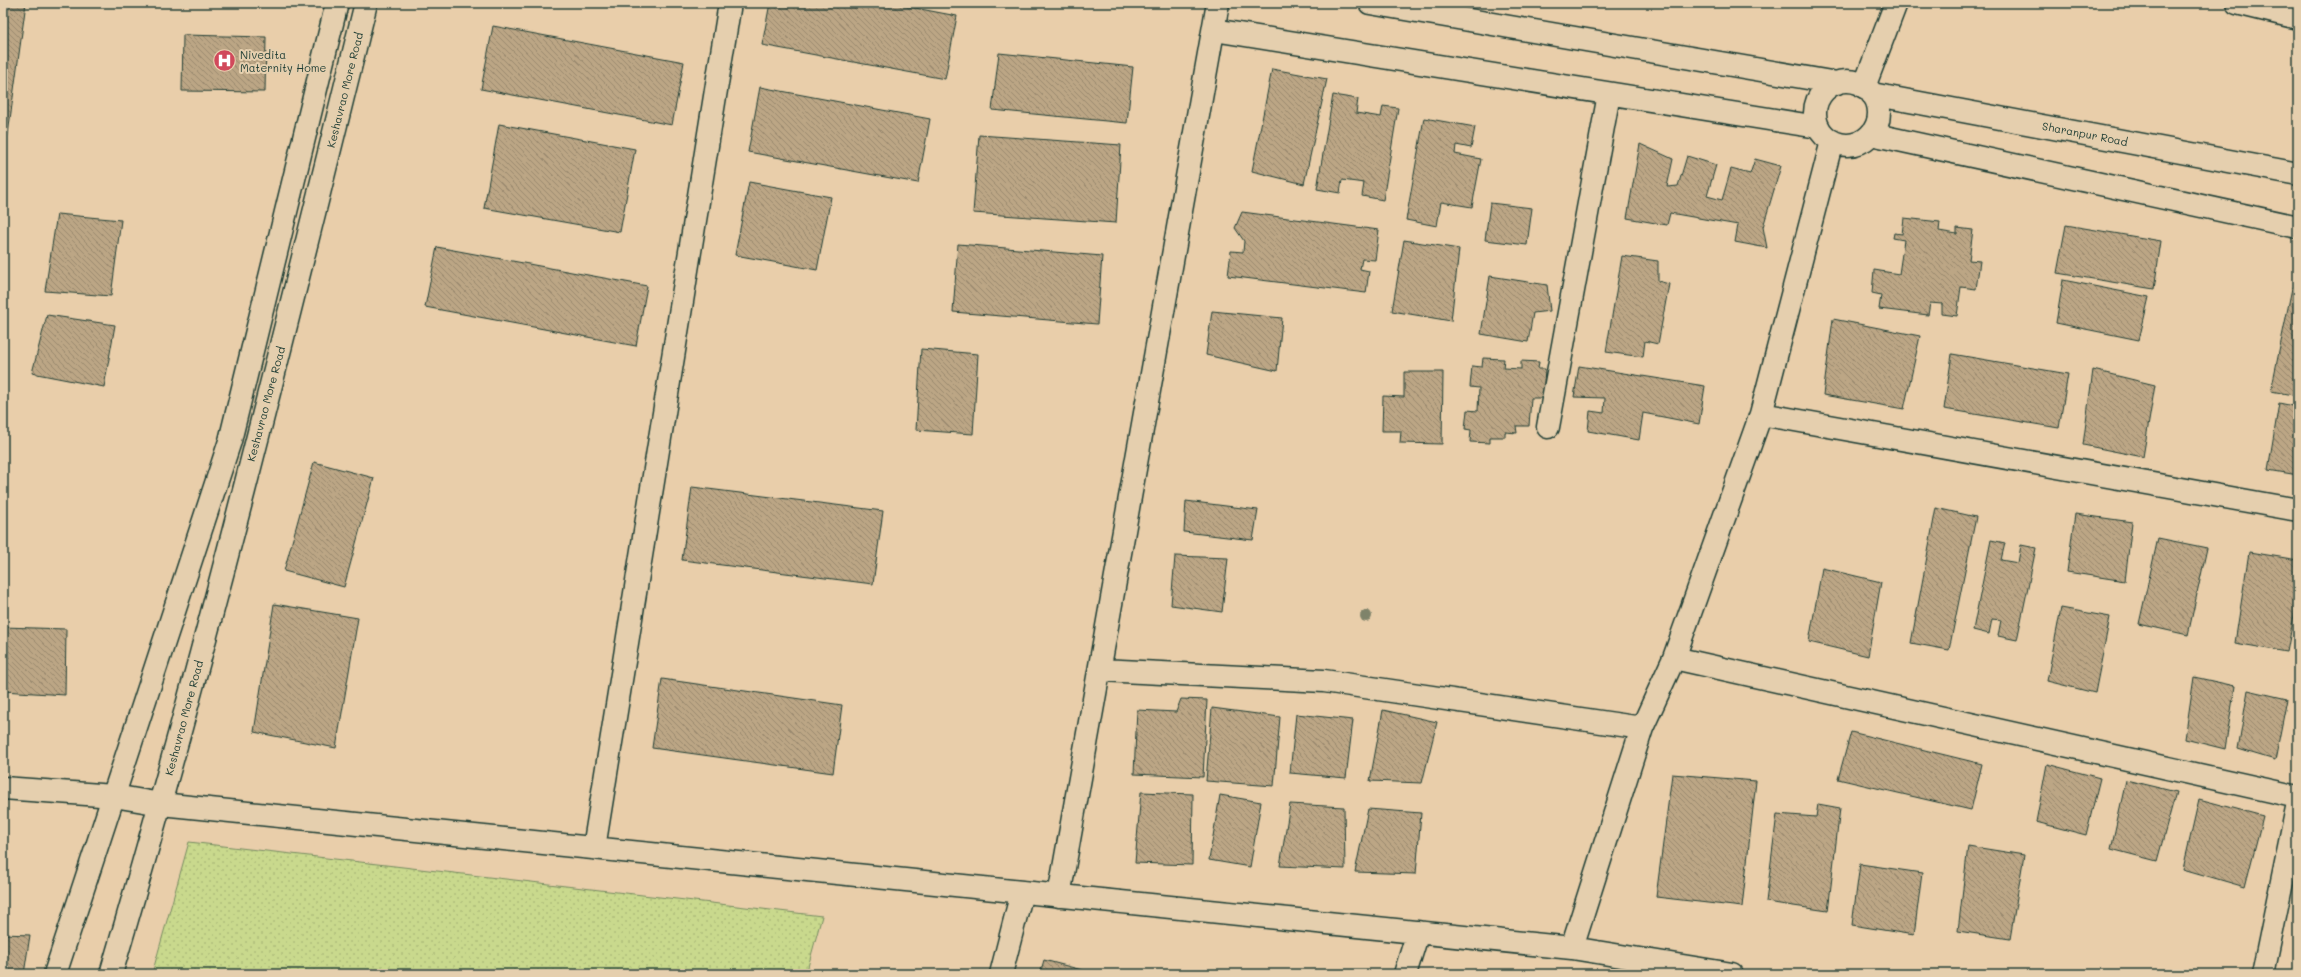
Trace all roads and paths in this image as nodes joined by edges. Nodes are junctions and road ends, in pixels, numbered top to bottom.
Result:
1 (337, 3) edge
2 (366, 3) edge
3 (730, 3) edge
4 (1218, 3) edge
5 (1370, 3) edge
6 (1896, 3) edge
7 (2237, 3) edge
8 (1449, 10) edge
9 (2298, 18) edge
10 (1214, 30) junction
11 (1837, 83) junction
12 (1868, 90) junction
13 (1609, 94) junction
14 (1825, 134) junction
15 (1871, 134) junction
16 (2298, 174) edge
17 (2298, 227) edge
18 (1761, 414) junction
19 (1548, 427) dead end
20 (2298, 510) edge
21 (1674, 658) junction
22 (1100, 670) junction
23 (1642, 728) junction
24 (3, 788) edge
25 (114, 796) junction
26 (2298, 798) edge
27 (2298, 803) edge
28 (161, 804) junction
29 (594, 848) junction
30 (1022, 892) junction
31 (1059, 896) junction
32 (1418, 932) junction
33 (1572, 948) junction
34 (55, 974) edge
35 (111, 974) edge
36 (1001, 974) edge
37 (1405, 974) edge
38 (1732, 974) edge
39 (2263, 974) edge

1 - 25 street
2 - 28 street, Keshavrao More Road
3 - 29 street
4 - 10 street
5 - 8 street
6 - 12 street
7 - 9 street
8 - 11 street
10 - 13 street
10 - 22 street
11 - 12 street
11 - 14 street
12 - 15 street
12 - 16 street, Sharanpur Road
13 - 14 street
13 - 19 street
14 - 15 street
14 - 18 street
15 - 17 street
18 - 20 street
18 - 21 street
21 - 23 street
21 - 26 street
22 - 23 street
22 - 31 street
23 - 33 street
24 - 25 street
25 - 28 street
25 - 34 street
27 - 39 street
28 - 29 street
28 - 35 street, Keshavrao More Road
29 - 30 street
30 - 31 street
30 - 36 street
31 - 32 street
32 - 33 street
32 - 37 street
33 - 38 street

